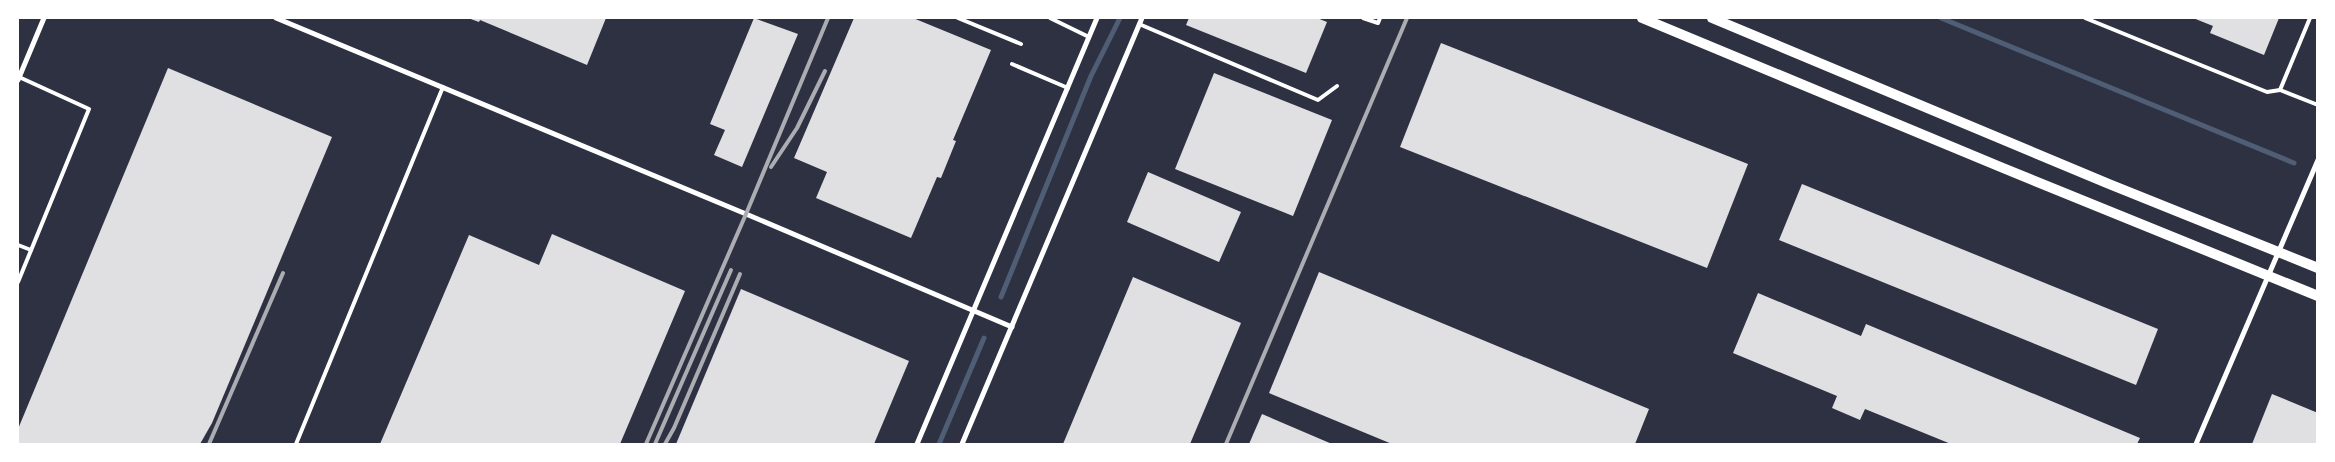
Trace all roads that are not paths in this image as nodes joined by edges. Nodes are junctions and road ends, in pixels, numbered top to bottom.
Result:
1 (44, 18) edge
2 (276, 18) edge
3 (958, 18) edge
4 (1050, 18) edge
5 (1097, 18) edge
6 (1142, 18) edge
7 (1363, 18) edge
8 (1380, 18) edge
9 (1642, 18) edge
10 (1712, 18) edge
11 (2085, 18) edge
12 (2310, 18) edge
13 (1139, 24) junction
14 (1089, 38) junction
15 (1021, 44) dead end
16 (1012, 64) dead end
17 (18, 79) edge
18 (1337, 86) dead end
19 (443, 87) junction
20 (1068, 88) junction
21 (2280, 90) junction
22 (2318, 105) edge
23 (2318, 160) edge
24 (18, 244) edge
25 (31, 250) junction
26 (2279, 252) junction
27 (2318, 268) edge
28 (2269, 276) junction
29 (18, 282) edge
30 (2318, 296) edge
31 (973, 311) junction
32 (1012, 327) junction
33 (296, 444) edge
34 (918, 444) edge
35 (962, 444) edge
36 (2196, 444) edge

1 - 17 street
2 - 19 street
3 - 15 lane
4 - 14 lane
5 - 14 street
6 - 13 street
7 - 8 lane
9 - 28 main road
10 - 26 main road
11 - 21 lane
12 - 21 lane
13 - 18 lane
13 - 32 street
14 - 20 street
16 - 20 lane
17 - 25 lane
19 - 31 street
19 - 33 lane
20 - 31 street
21 - 22 lane
23 - 26 street
24 - 25 lane
25 - 29 lane
26 - 27 main road
26 - 28 street
28 - 30 main road
28 - 36 street
31 - 32 street
31 - 34 street
32 - 35 street

